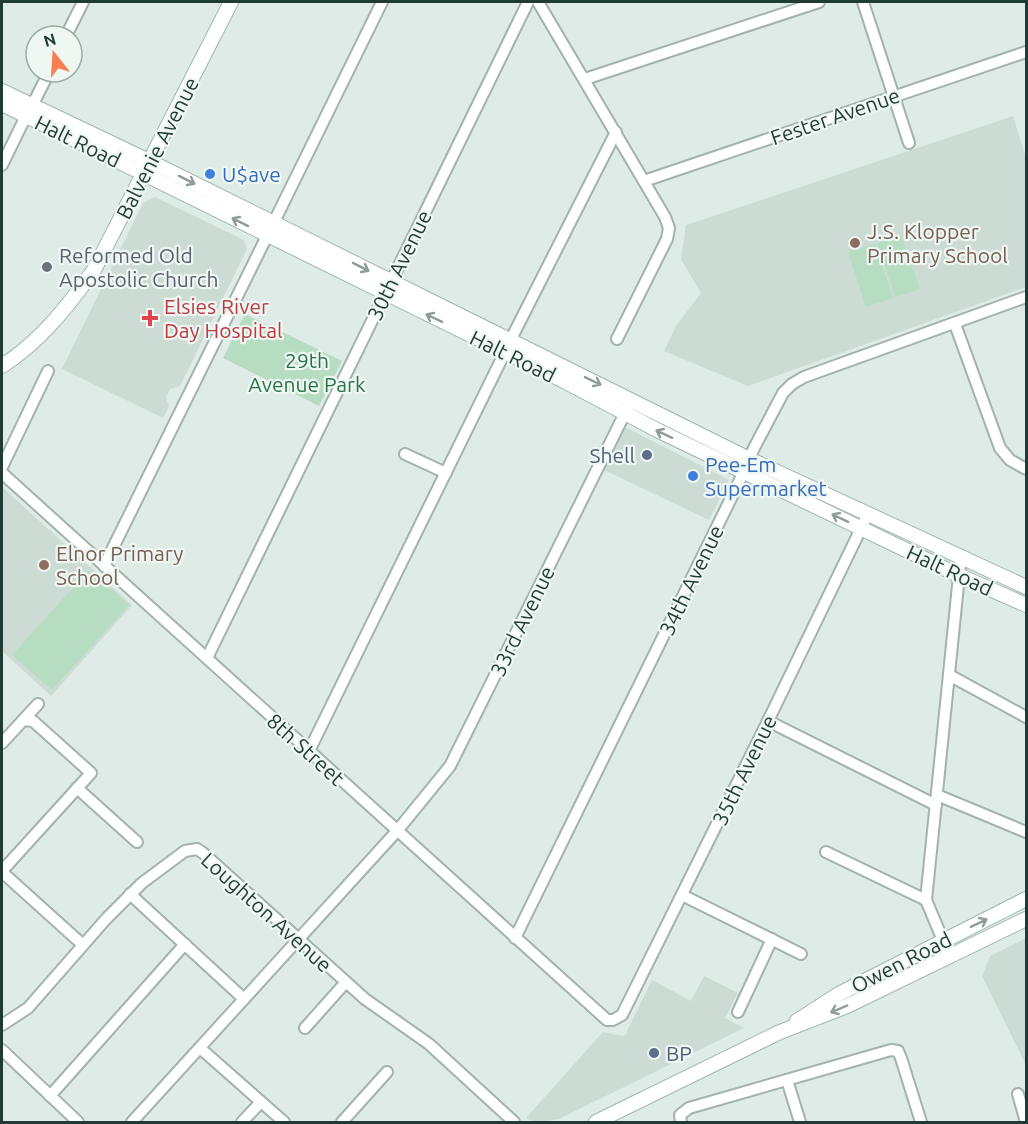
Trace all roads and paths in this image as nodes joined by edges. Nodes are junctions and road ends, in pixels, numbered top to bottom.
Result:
1 (83, 2) edge
2 (231, 2) edge
3 (382, 2) edge
4 (528, 2) edge
5 (538, 2) edge
6 (819, 2) edge
7 (863, 2) edge
8 (72, 24) edge
9 (1026, 51) edge
10 (585, 80) junction
11 (43, 84) edge
12 (2, 91) edge
13 (893, 96) junction
14 (2, 104) edge
15 (29, 111) junction
16 (616, 132) junction
17 (909, 143) dead end
18 (2, 165) edge
19 (147, 168) junction
20 (644, 181) junction
21 (270, 230) junction
22 (388, 288) junction
23 (1026, 297) edge
24 (955, 324) junction
25 (617, 339) dead end
26 (508, 347) junction
27 (2, 366) edge
28 (48, 371) dead end
29 (631, 400) junction
30 (624, 414) junction
31 (405, 454) dead end
32 (747, 465) junction
33 (2, 467) edge
34 (1026, 469) edge
35 (2, 473) edge
36 (446, 473) junction
37 (868, 514) junction
38 (862, 528) junction
39 (961, 556) junction
40 (104, 566) junction
41 (958, 575) junction
42 (1026, 587) edge
43 (1026, 605) edge
44 (207, 658) junction
45 (949, 675) junction
46 (38, 704) dead end
47 (1026, 717) edge
48 (23, 720) junction
49 (768, 721) junction
50 (2, 743) edge
51 (309, 751) junction
52 (77, 788) junction
53 (936, 800) junction
54 (397, 831) junction
55 (1026, 832) edge
56 (137, 842) dead end
57 (826, 852) dead end
58 (2, 871) edge
59 (130, 894) junction
60 (682, 895) junction
61 (1026, 899) edge
62 (926, 900) junction
63 (1026, 919) edge
64 (298, 938) junction
65 (515, 938) junction
66 (772, 939) junction
67 (943, 941) junction
68 (185, 944) junction
69 (83, 945) junction
70 (801, 954) dead end
71 (950, 957) junction
72 (346, 982) junction
73 (244, 999) junction
74 (738, 1012) dead end
75 (613, 1020) joint
76 (2, 1025) edge
77 (305, 1028) dead end
78 (780, 1032) junction
79 (200, 1047) junction
80 (2, 1050) edge
81 (387, 1072) dead end
82 (787, 1080) junction
83 (1018, 1094) dead end
84 (50, 1096) junction
85 (261, 1102) junction
86 (1026, 1117) edge
87 (681, 1119) edge
88 (78, 1122) edge
89 (132, 1122) edge
90 (242, 1122) edge
91 (284, 1122) edge
92 (342, 1122) edge
93 (514, 1122) edge
94 (596, 1122) edge
95 (800, 1122) edge
96 (921, 1122) edge

1 - 8 street
2 - 19 street, Balvenie Avenue
3 - 21 street
4 - 22 street, 30th Avenue
5 - 10 street
6 - 10 street
7 - 13 street
9 - 13 street, Fester Avenue
10 - 16 street
11 - 15 street
12 - 15 street, Halt Road
13 - 17 street
13 - 20 street, Fester Avenue
14 - 15 street, Halt Road
15 - 18 street
15 - 19 street, Halt Road
16 - 20 street
16 - 26 street
19 - 21 street, Halt Road
19 - 27 street, Balvenie Avenue
20 - 25 street
21 - 22 street, Halt Road
21 - 40 street
22 - 26 street, Halt Road
22 - 44 street, 30th Avenue
23 - 24 street, 34th Avenue
24 - 32 street, 34th Avenue
24 - 34 street
26 -> 29 street, Halt Road
26 - 30 street, Halt Road
26 - 36 street
28 - 33 street
29 - 30 street, 33rd Avenue
29 - 32 street, Halt Road
32 -> 30 street, Halt Road
30 - 54 street, 33rd Avenue
31 - 36 street
32 - 37 street, Halt Road
38 -> 32 street, Halt Road
32 - 65 street, 34th Avenue
35 - 40 street, 8th Street
36 - 51 street
37 - 38 street, 35th Avenue
37 - 39 street, Halt Road
38 - 41 street, Halt Road
38 - 49 street, 35th Avenue
39 - 41 street
39 - 42 street, Halt Road
40 - 44 street, 8th Street
41 - 43 street, Halt Road
41 - 45 street
44 - 51 street, 8th Street
45 - 47 street
45 - 53 street
46 - 48 street
48 - 50 street
48 - 52 street
49 - 53 street
49 - 60 street, 35th Avenue
51 - 54 street, 8th Street
52 - 56 street
52 - 58 street
53 - 55 street
53 - 62 street
54 - 64 street, 33rd Avenue
54 - 65 street, 8th Street
57 - 62 street
58 - 69 street
59 - 64 street, Loughton Avenue
59 - 68 street
59 - 69 street, Loughton Avenue
60 - 66 street
60 - 75 street, 35th Avenue
67 -> 61 street, Owen Road
62 - 67 street
63 - 71 street, Owen Road
64 - 72 street, Loughton Avenue
64 - 73 street, 33rd Avenue
65 - 75 street, 8th Street
66 - 70 street
66 - 74 street
67 - 71 street
67 - 78 street, Owen Road
68 - 73 street
68 - 84 street
69 - 76 street, Loughton Avenue
71 -> 78 street, Owen Road
72 - 77 street
72 - 93 street, Loughton Avenue
73 - 79 street, 33rd Avenue
78 - 94 street, Owen Road
79 - 85 street
79 - 89 street, 33rd Avenue
80 - 84 street
81 - 92 street
82 - 87 street
82 - 95 street
82 - 96 street
83 - 86 street
84 - 88 street
85 - 90 street
85 - 91 street

